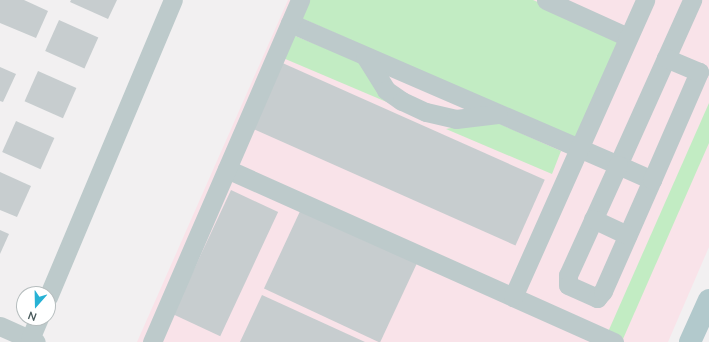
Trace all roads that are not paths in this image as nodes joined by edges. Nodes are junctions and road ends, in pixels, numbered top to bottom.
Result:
1 (173, 0) edge
2 (300, 0) edge
3 (546, 0) edge
4 (645, 0) edge
5 (692, 0) edge
6 (290, 23) junction
7 (628, 37) junction
8 (365, 56) junction
9 (666, 58) junction
10 (499, 114) junction
11 (578, 148) junction
12 (618, 165) junction
13 (227, 169) junction
14 (652, 180) junction
15 (593, 219) junction
16 (628, 235) junction
17 (53, 286) edge
18 (513, 297) junction
19 (709, 300) edge
20 (0, 326) edge
21 (37, 326) edge
22 (709, 327) edge
23 (33, 341) edge
24 (152, 342) edge
25 (614, 342) edge
26 (690, 342) edge
27 (702, 342) edge

1 - 17 street
2 - 6 street
3 - 7 street
4 - 7 street
5 - 9 street
6 - 8 street
6 - 13 street
7 - 11 street
8 - 10 street
8 - 10 street
9 - 12 street
9 - 14 street
10 - 11 street
11 - 12 street
11 - 18 street
12 - 14 street
12 - 15 street
13 - 18 street
13 - 24 street
14 - 16 street
15 - 16 street
15 - 16 street
18 - 25 street
19 - 26 main road
20 - 23 street
21 - 23 street
22 - 27 main road

